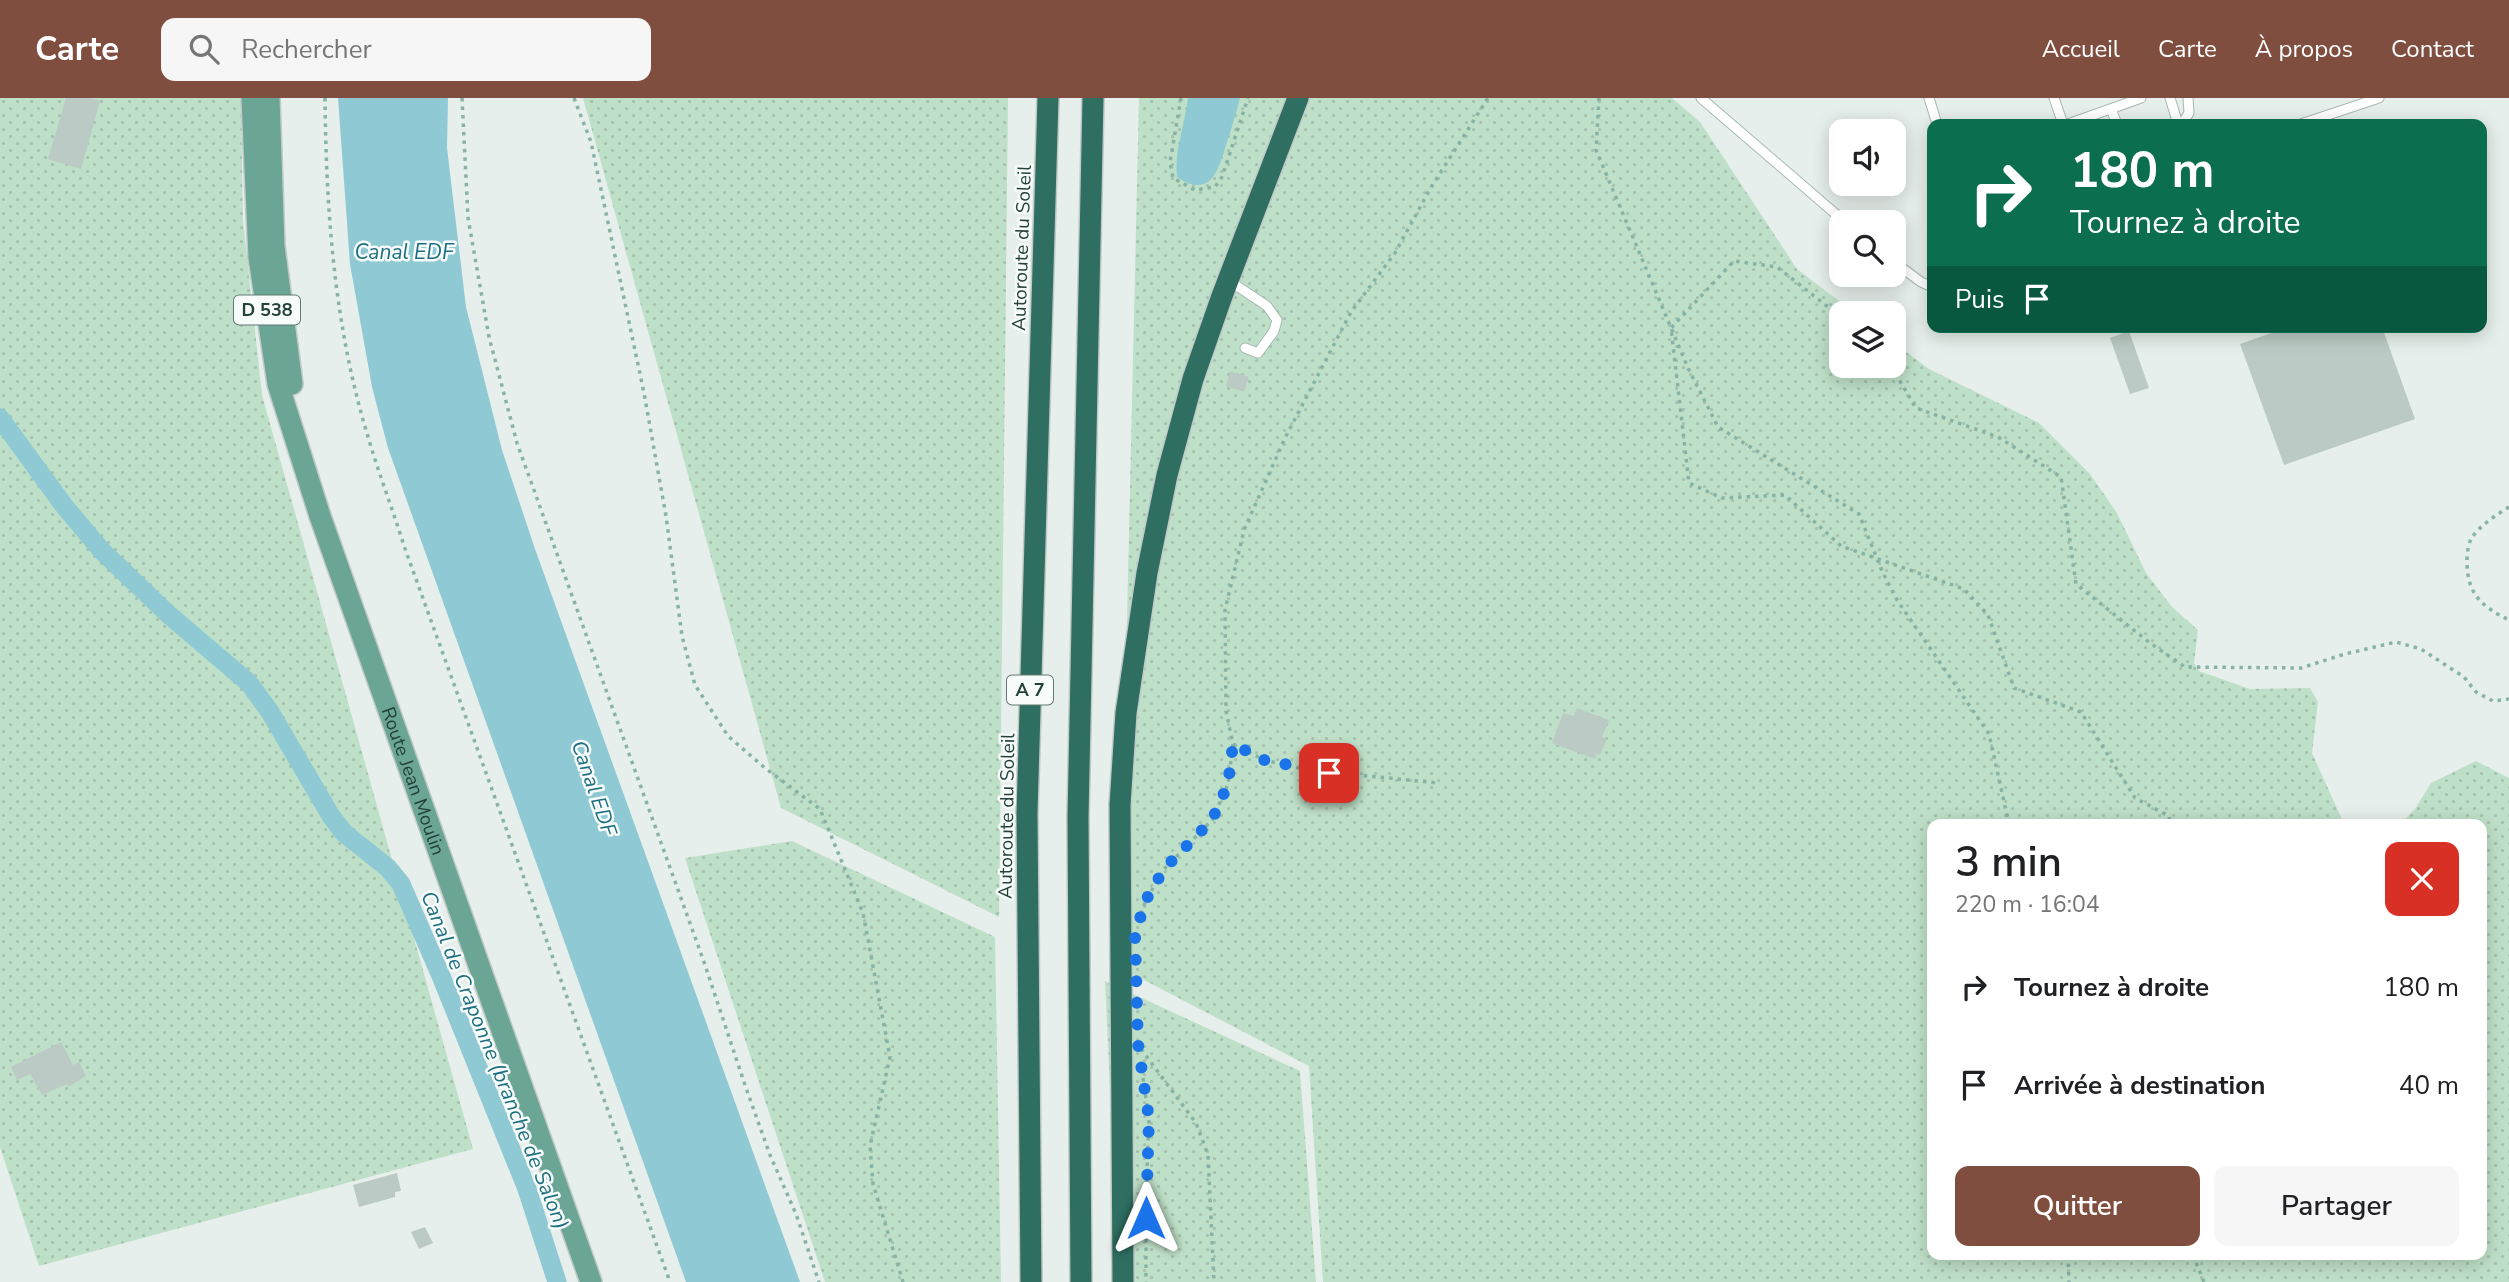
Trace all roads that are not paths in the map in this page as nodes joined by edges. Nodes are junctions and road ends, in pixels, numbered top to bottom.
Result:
1 (252, 98) edge
2 (269, 98) edge
3 (1048, 98) edge
4 (1093, 98) edge
5 (1298, 98) edge
6 (1701, 98) edge
7 (1929, 98) edge
8 (2054, 98) edge
9 (2141, 98) edge
10 (2169, 98) edge
11 (2188, 98) edge
12 (2379, 98) edge
13 (2111, 109) junction
14 (1935, 119) edge
15 (2063, 119) edge
16 (2080, 119) edge
17 (2115, 119) edge
18 (2178, 119) edge
19 (2184, 119) edge
20 (2316, 119) edge
21 (1831, 210) edge
22 (1906, 271) edge
23 (1228, 280) junction
24 (1927, 285) edge
25 (1245, 348) dead end
26 (320, 516) junction
27 (591, 1282) edge
28 (1031, 1282) edge
29 (1080, 1282) edge
30 (1123, 1282) edge

1 - 26 main road, Route Jean Moulin / D 538
2 - 26 main road, Route Jean Moulin / D 538
3 - 28 highway, Autoroute du Soleil / A 7
4 - 29 highway, A 7
5 - 23 highway
6 - 21 lane
7 - 14 lane
8 - 15 lane
9 - 13 lane
10 - 18 lane
11 - 19 lane
12 - 20 lane
13 - 16 lane
13 - 17 lane
22 - 24 lane
23 - 25 lane
23 - 30 highway
26 - 27 main road, Route Jean Moulin / D 538

